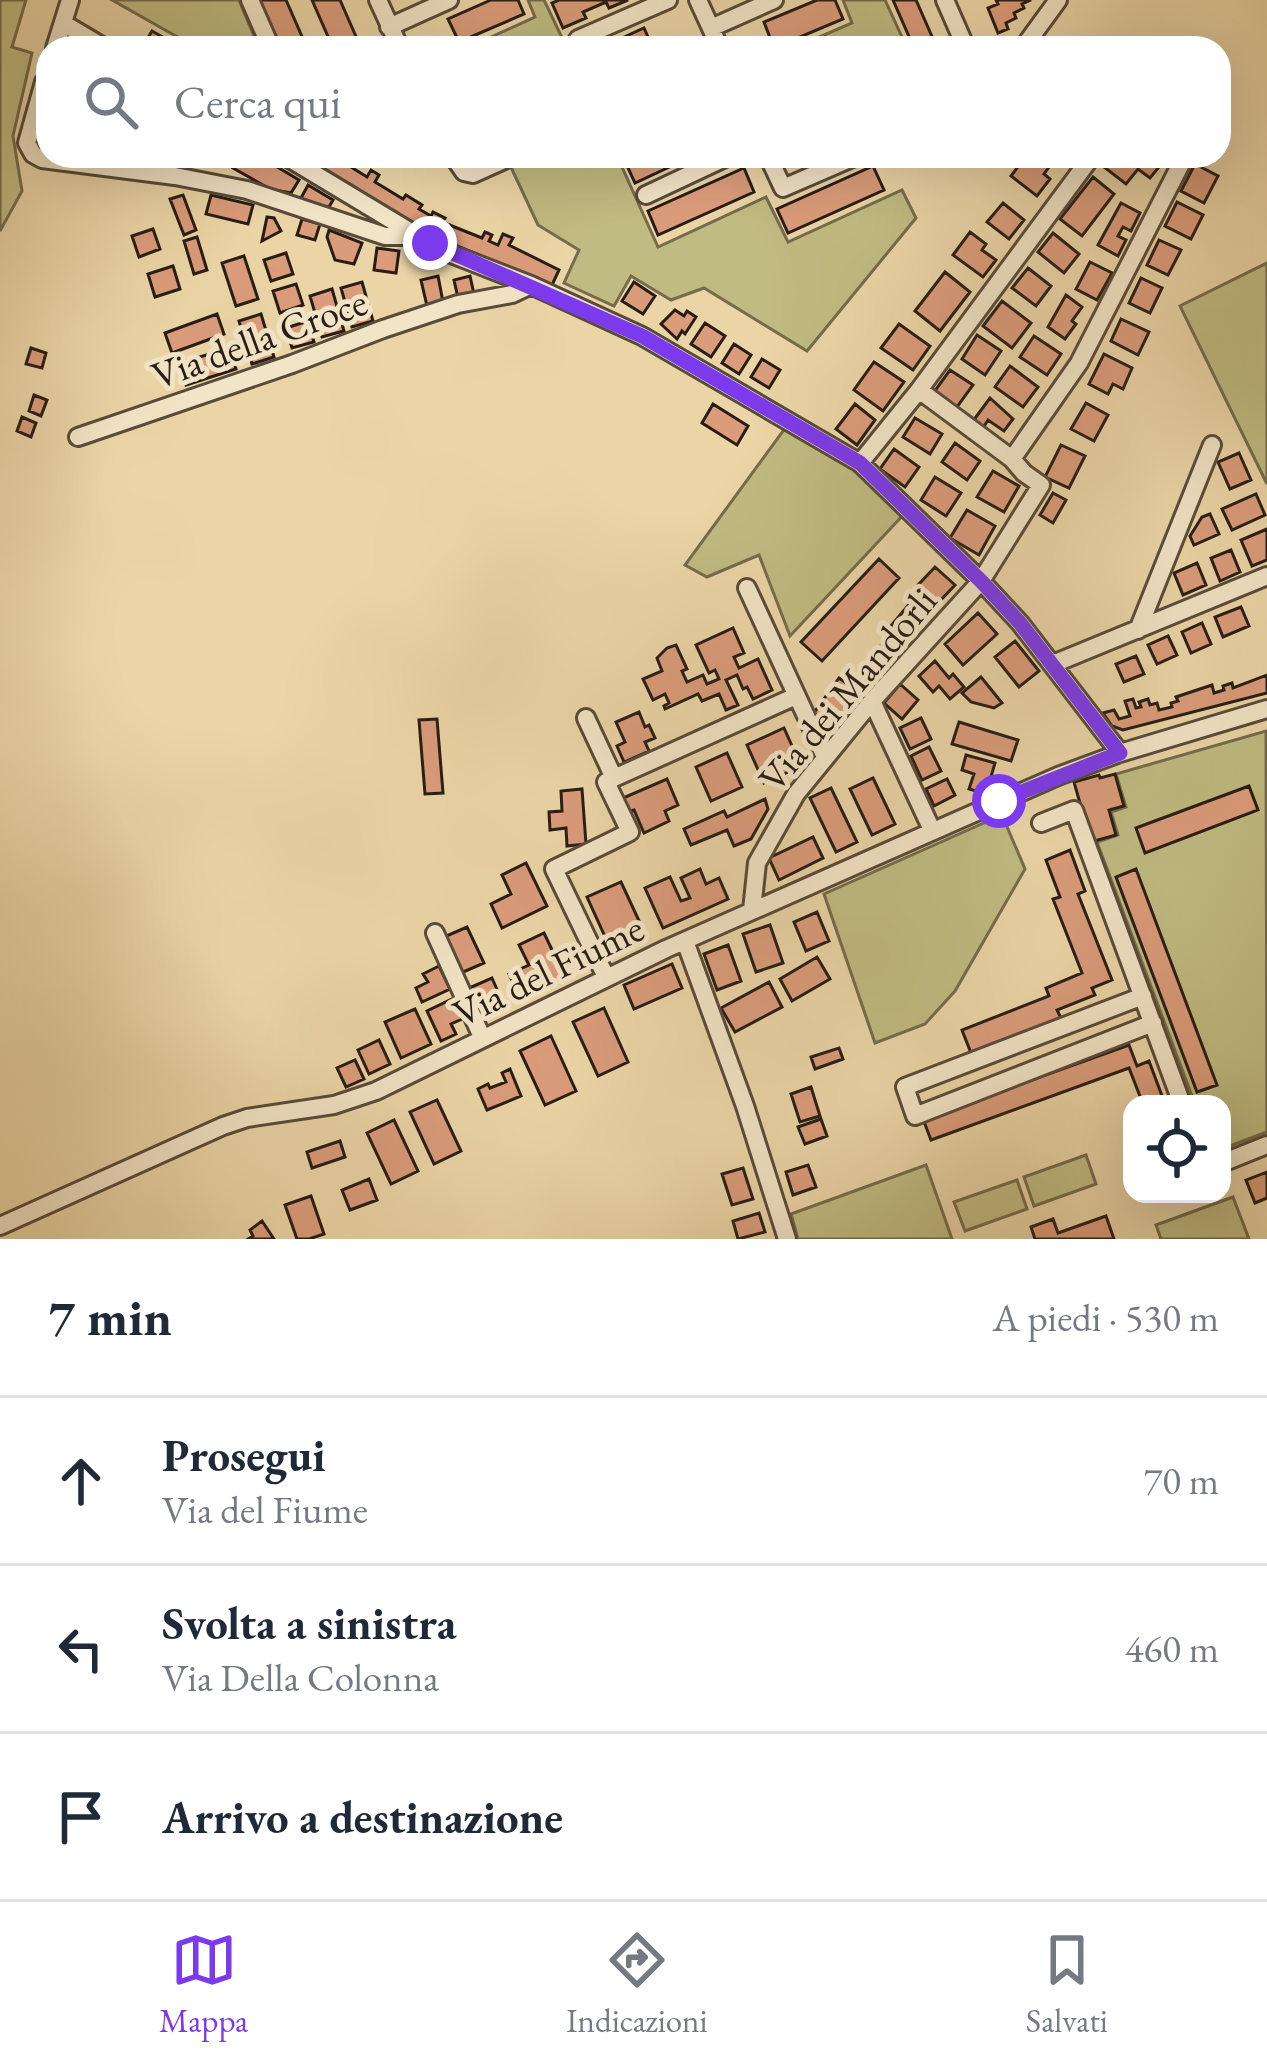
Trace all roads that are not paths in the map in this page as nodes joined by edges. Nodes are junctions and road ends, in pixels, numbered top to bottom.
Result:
1 (70, 0) edge
2 (250, 0) edge
3 (378, 0) edge
4 (449, 0) edge
5 (668, 0) edge
6 (698, 0) edge
7 (774, 0) edge
8 (945, 0) edge
9 (1058, 0) edge
10 (63, 23) junction
11 (389, 27) junction
12 (711, 28) junction
13 (59, 36) edge
14 (85, 36) edge
15 (266, 36) edge
16 (394, 36) edge
17 (587, 36) edge
18 (715, 36) edge
19 (961, 36) edge
20 (1032, 36) edge
21 (36, 111) edge
22 (36, 156) edge
23 (112, 168) edge
24 (305, 168) edge
25 (703, 168) edge
26 (773, 168) edge
27 (829, 168) edge
28 (1083, 168) edge
29 (1179, 168) edge
30 (646, 195) dead end
31 (430, 243) junction
32 (531, 285) junction
33 (919, 390) junction
34 (79, 437) dead end
35 (1212, 445) dead end
36 (1012, 459) junction
37 (860, 463) junction
38 (1267, 576) edge
39 (981, 581) junction
40 (747, 588) dead end
41 (1138, 631) junction
42 (1053, 664) junction
43 (796, 696) junction
44 (872, 701) junction
45 (1267, 710) edge
46 (586, 718) dead end
47 (1120, 753) junction
48 (825, 757) junction
49 (614, 778) junction
50 (1041, 823) dead end
51 (932, 830) junction
52 (752, 910) junction
53 (435, 933) dead end
54 (685, 941) junction
55 (607, 977) junction
56 (1143, 996) junction
57 (1153, 1024) junction
58 (482, 1037) junction
59 (1180, 1095) edge
60 (1267, 1144) edge
61 (1231, 1159) edge
62 (0, 1226) edge
63 (787, 1239) edge

1 - 10 street
2 - 15 street
3 - 11 street
4 - 11 street
5 - 17 street
6 - 12 street
7 - 12 street
8 - 19 street
9 - 20 street
10 - 13 street
10 - 14 street
11 - 16 street
12 - 18 street
21 - 22 street
23 - 31 street
24 - 31 street
25 - 30 street
26 - 27 street
28 - 33 street
29 - 36 street
31 - 32 street
32 - 34 street, Via della Croce
32 - 37 street
33 - 36 street
33 - 37 street
35 - 41 street
36 - 39 street, Via dei Mandorli
37 - 39 street
38 - 41 street
39 - 42 street
39 - 44 street, Via dei Mandorli
40 - 43 street
41 - 42 street
42 - 47 street
43 - 48 street
43 - 49 street
44 - 48 street, Via dei Mandorli
44 - 51 street
45 - 47 street, Via del Fiume
46 - 49 street
47 - 51 street, Via del Fiume
48 - 52 street, Via dei Mandorli
49 - 55 street
50 - 56 street
51 - 52 street, Via del Fiume
52 - 54 street, Via del Fiume
53 - 58 street
54 - 55 street, Via del Fiume
54 - 63 street
55 - 58 street, Via del Fiume
56 - 57 street
56 - 57 street
57 - 59 street
58 - 62 street, Via del Fiume
60 - 61 street

